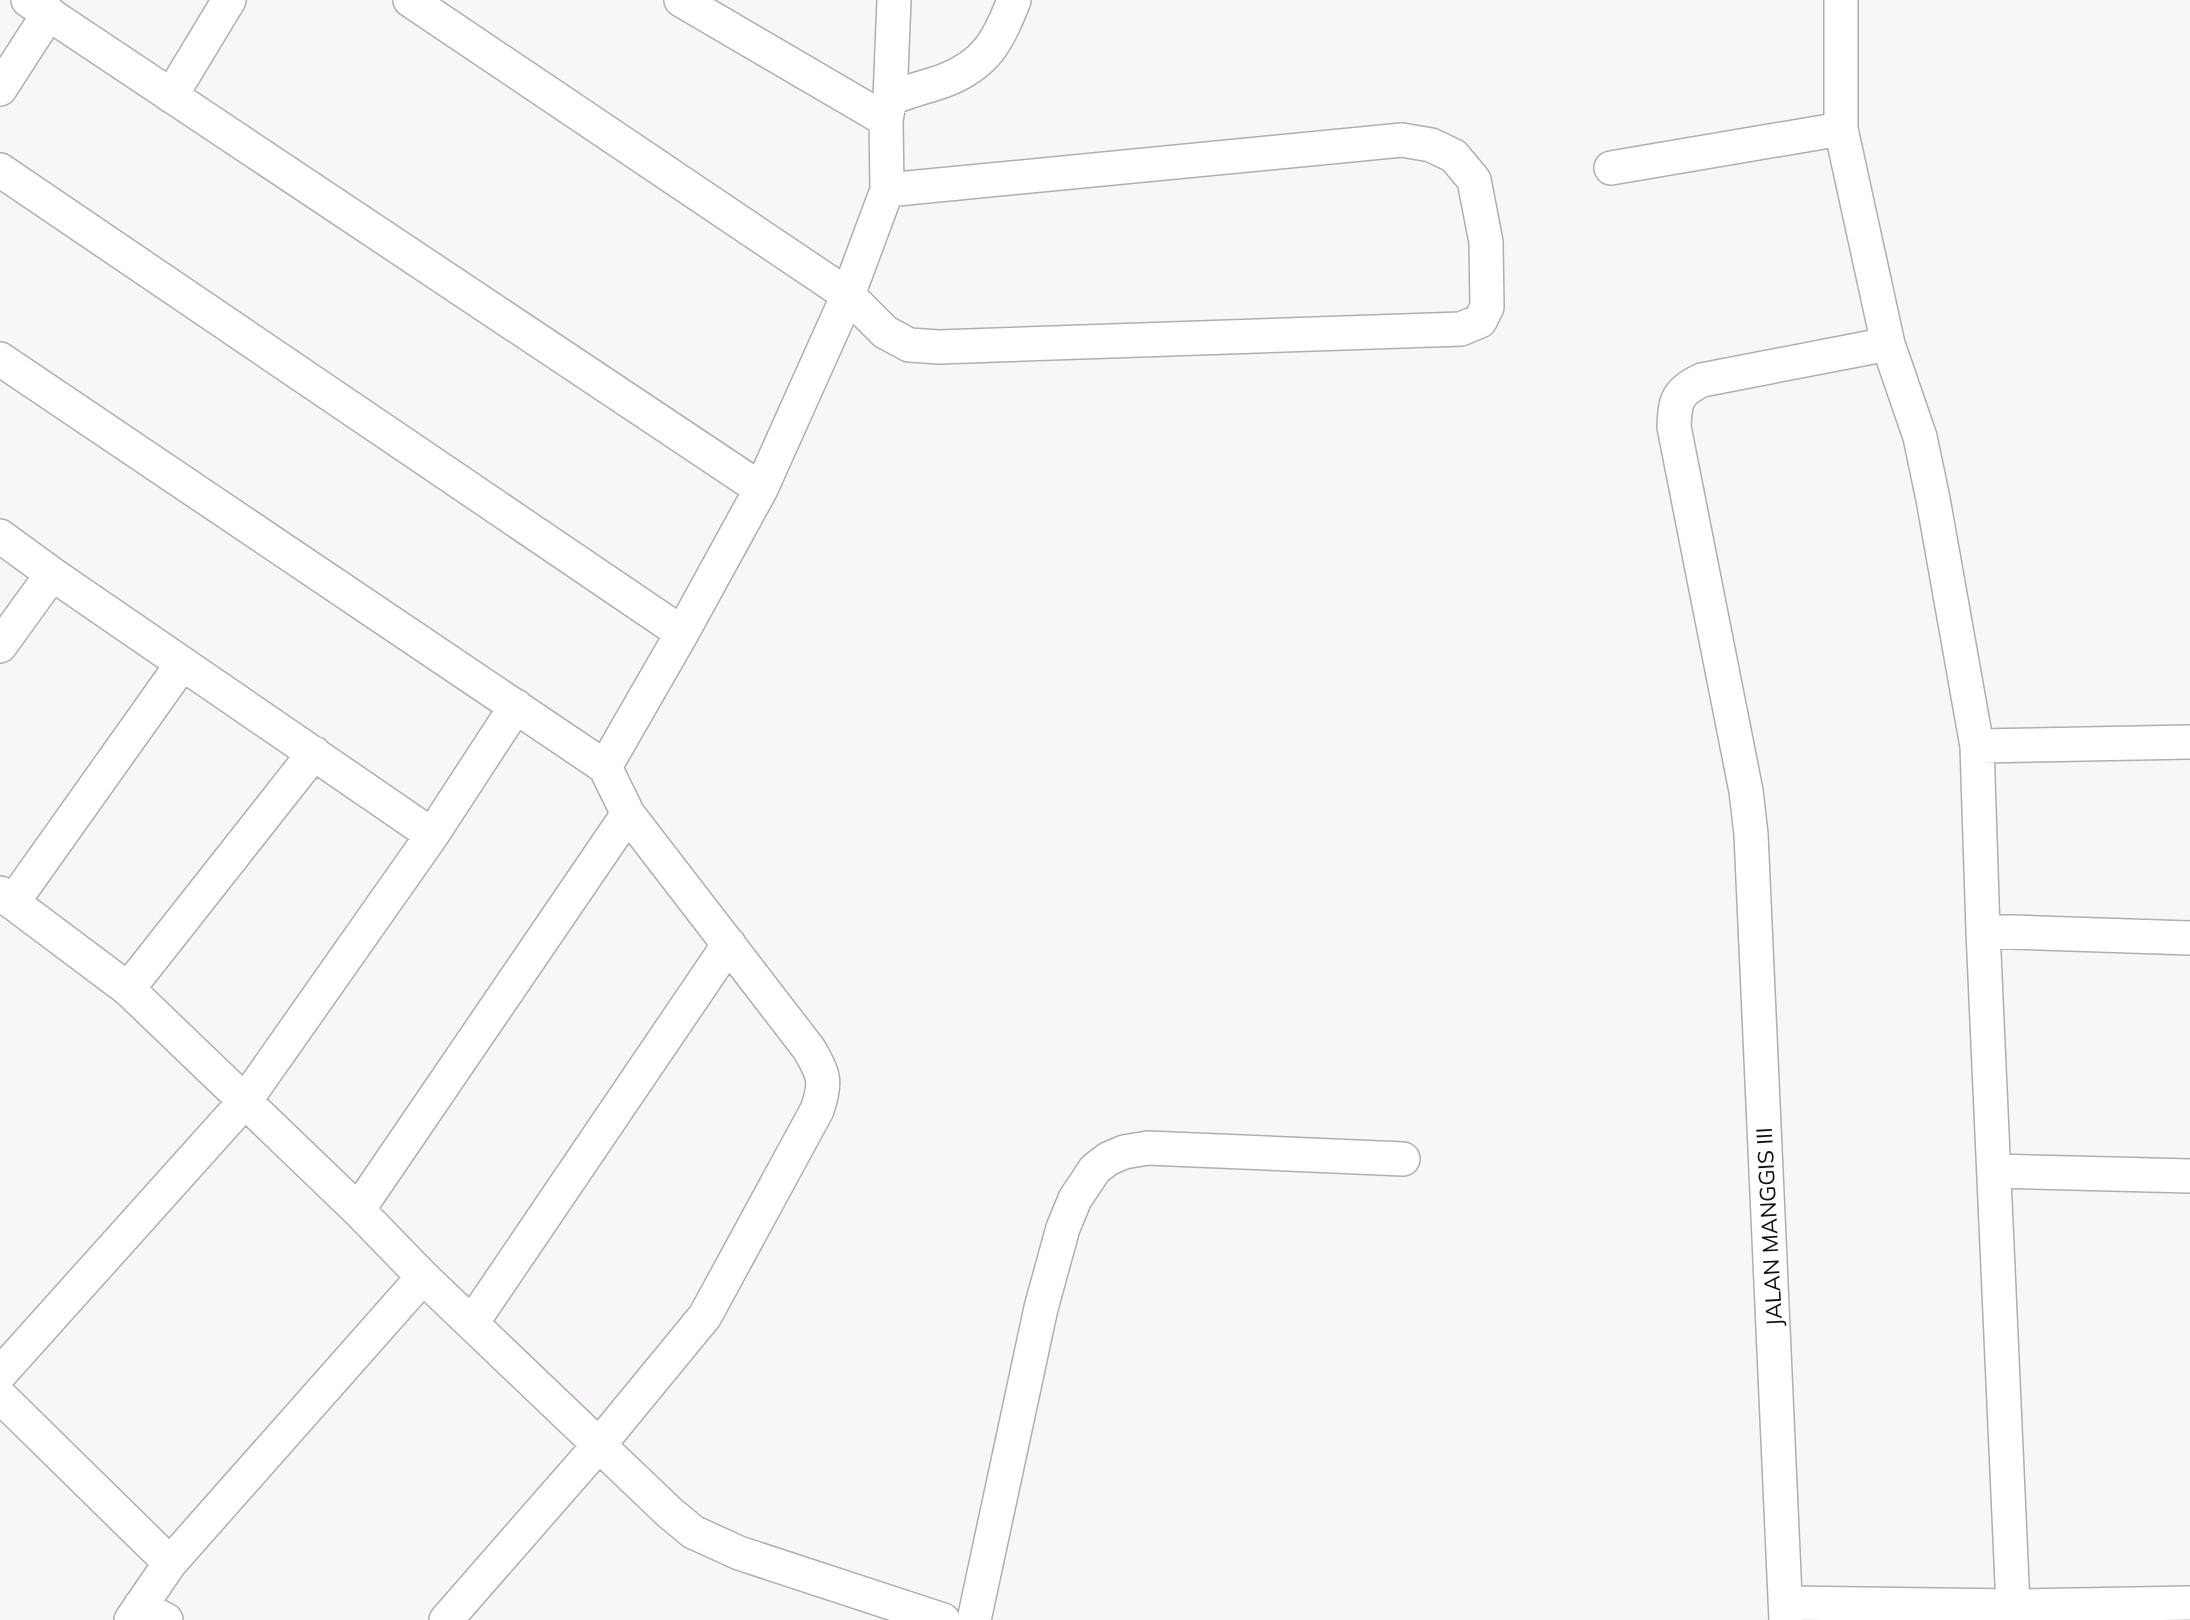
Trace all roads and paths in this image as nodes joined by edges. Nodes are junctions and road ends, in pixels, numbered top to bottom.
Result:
1 (229, 0) edge
2 (410, 0) edge
3 (681, 0) edge
4 (894, 0) edge
5 (1014, 0) edge
6 (1841, 0) edge
7 (39, 7) edge
8 (0, 89) edge
9 (171, 96) junction
10 (888, 110) junction
11 (1841, 129) junction
12 (1611, 168) dead end
13 (0, 170) edge
14 (887, 190) junction
15 (848, 295) junction
16 (1888, 344) junction
17 (0, 359) edge
18 (761, 489) junction
19 (0, 536) edge
20 (52, 574) junction
21 (682, 633) junction
22 (0, 646) edge
23 (182, 664) junction
24 (516, 706) junction
25 (2190, 742) edge
26 (1977, 746) junction
27 (314, 753) junction
28 (605, 767) junction
29 (628, 814) junction
30 (432, 835) junction
31 (6, 897) edge
32 (1983, 931) junction
33 (2190, 938) edge
34 (729, 944) junction
35 (128, 989) junction
36 (245, 1101) junction
37 (1403, 1159) dead end
38 (1994, 1171) junction
39 (2190, 1176) edge
40 (358, 1210) junction
41 (423, 1276) junction
42 (472, 1323) junction
43 (0, 1374) edge
44 (0, 1396) edge
45 (600, 1445) junction
46 (170, 1563) junction
47 (2190, 1603) edge
48 (1786, 1612) edge
49 (2011, 1613) edge
50 (146, 1615) edge
51 (446, 1620) edge
52 (943, 1620) edge
53 (974, 1620) edge

1 - 9 street
2 - 15 street
3 - 10 street
4 - 10 street
5 - 10 street
6 - 11 street
7 - 8 street
7 - 9 street
9 - 18 street
10 - 14 street
11 - 12 street
11 - 16 street
13 - 21 street
14 - 15 street
14 - 15 street
15 - 18 street
16 - 26 street
16 - 48 street, JALAN MANGGIS III
17 - 24 street
18 - 21 street
19 - 20 street
20 - 22 street
20 - 23 street
21 - 28 street
23 - 27 street
23 - 31 street
24 - 28 street
24 - 30 street
25 - 26 street
26 - 32 street
27 - 30 street
27 - 35 street
28 - 29 street
29 - 34 street
29 - 40 street
30 - 36 street
31 - 35 street
32 - 33 street
32 - 38 street
34 - 42 street
34 - 45 street
35 - 36 street
36 - 40 street
36 - 43 street
37 - 53 street
38 - 39 street
38 - 49 street
40 - 41 street
41 - 42 street
41 - 46 street
42 - 45 street
44 - 46 street
45 - 51 street
45 - 52 street
46 - 50 street
47 - 49 street
48 - 49 street

